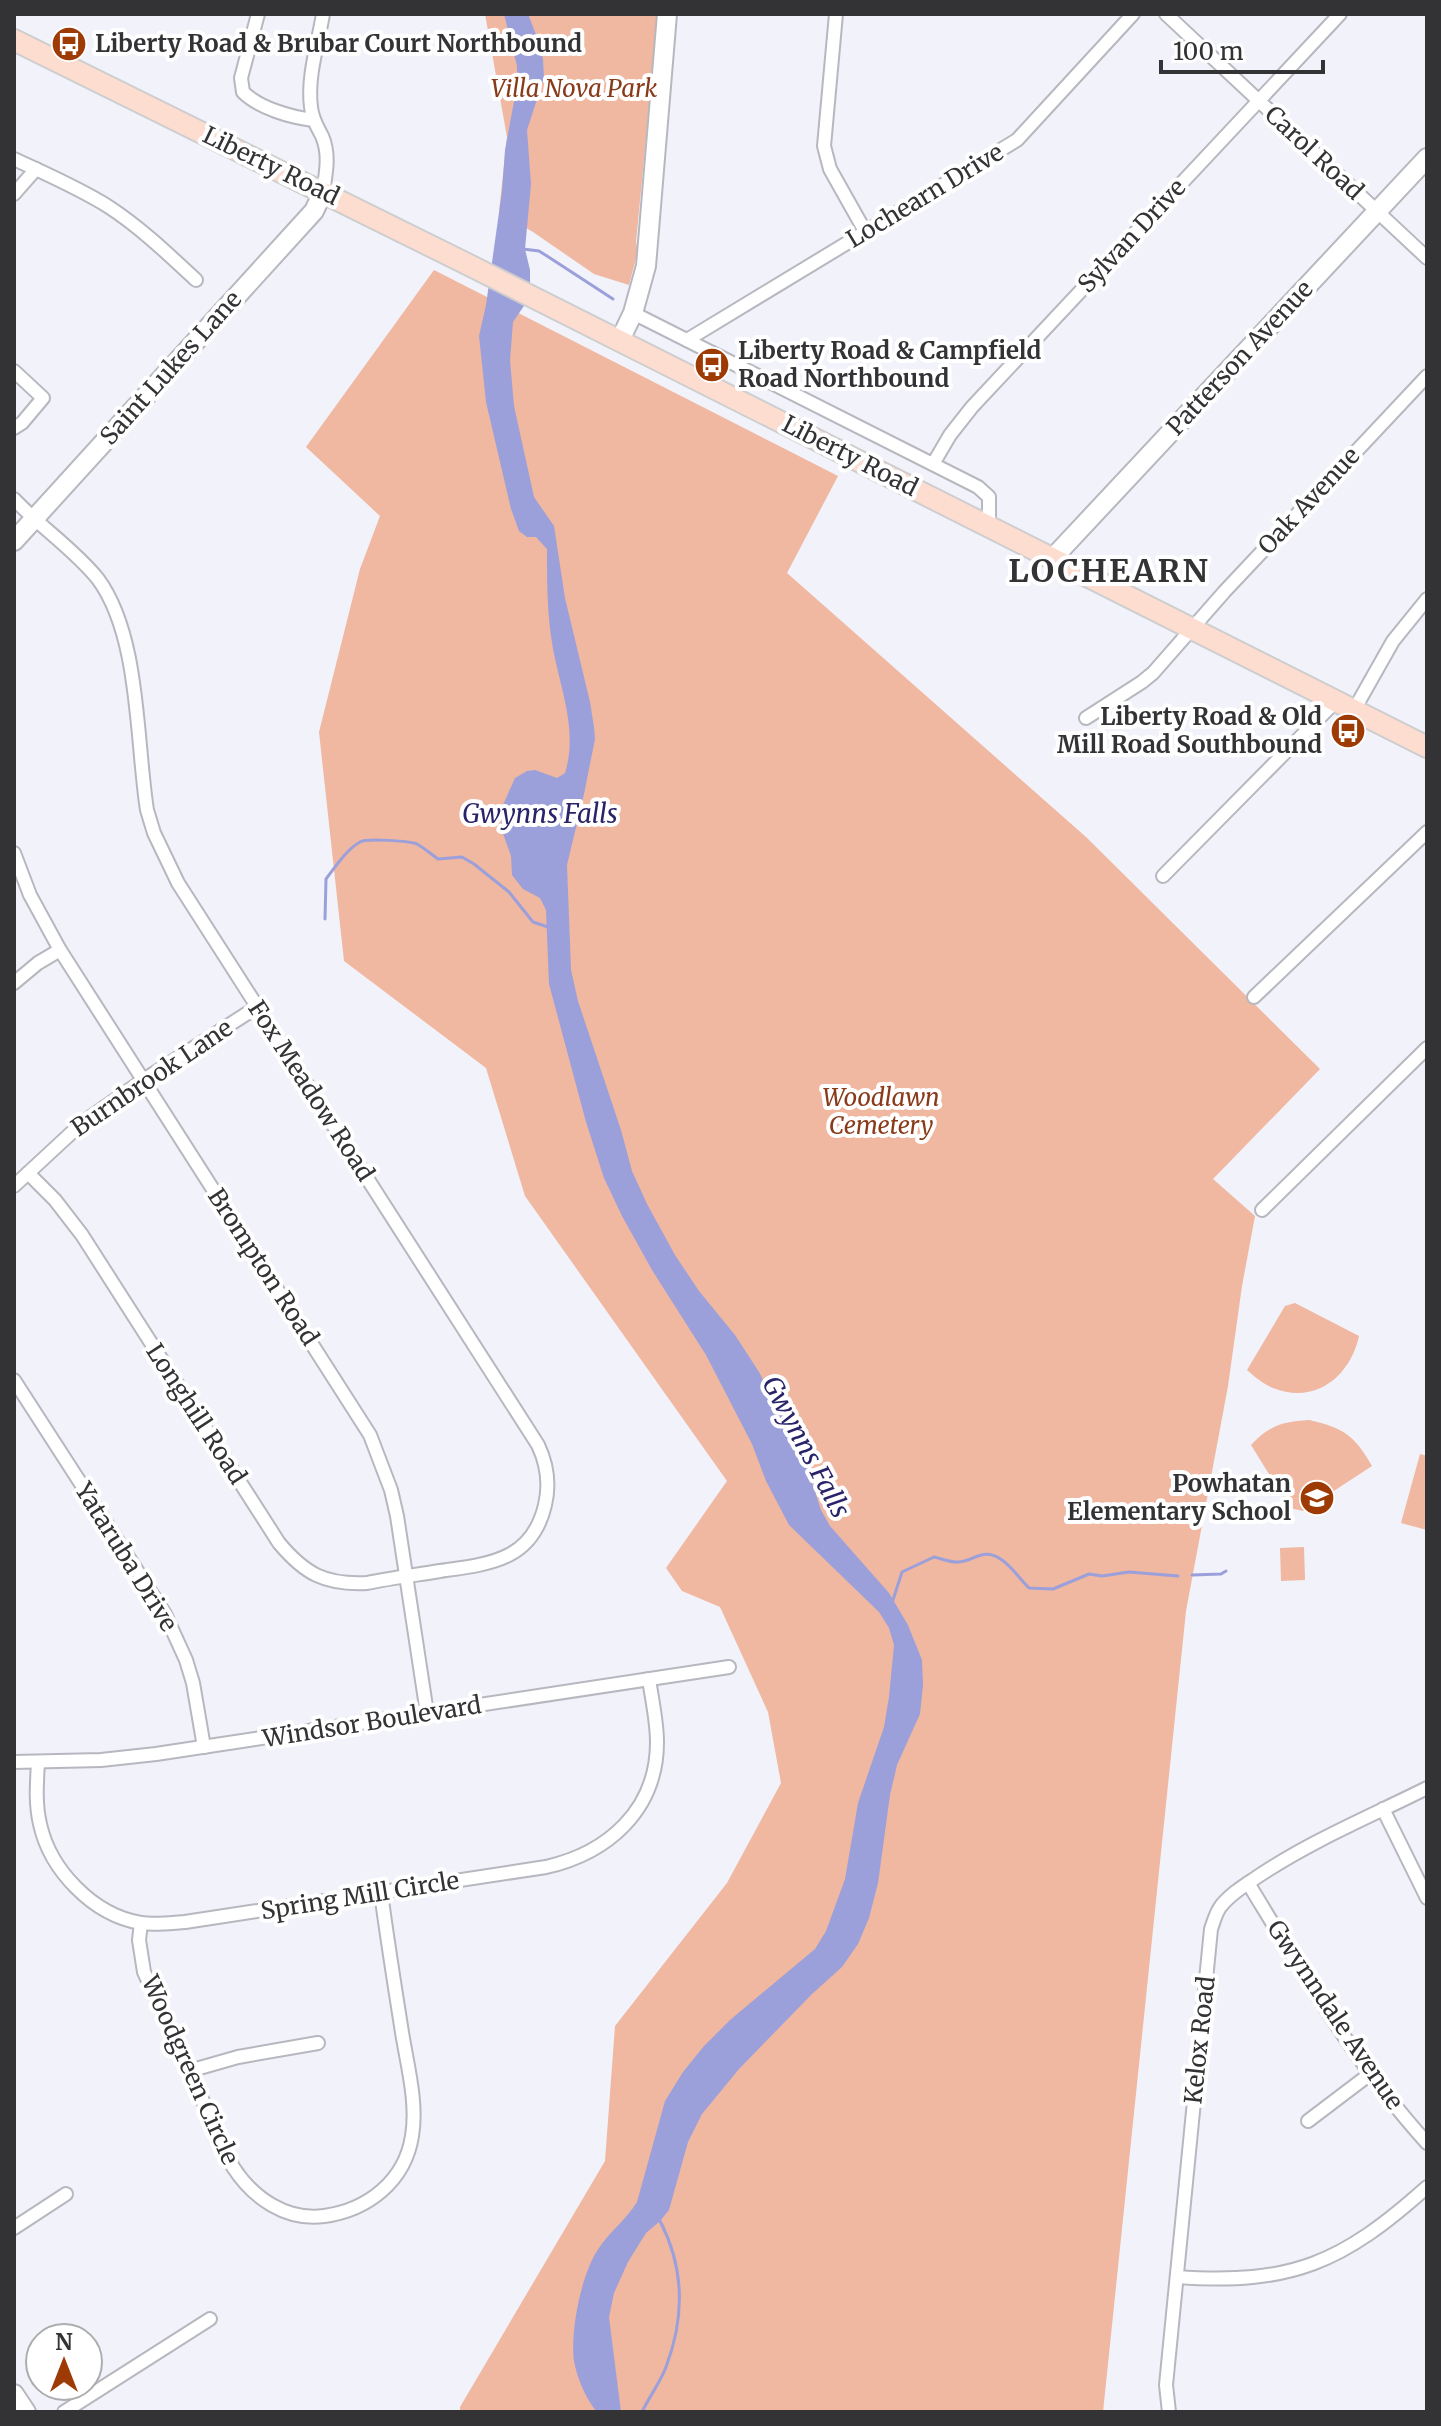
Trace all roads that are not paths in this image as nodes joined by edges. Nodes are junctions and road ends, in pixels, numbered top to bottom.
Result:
1 (258, 14) edge
2 (323, 14) edge
3 (667, 14) edge
4 (836, 14) edge
5 (1133, 14) edge
6 (1166, 14) edge
7 (1340, 14) edge
8 (14, 40) edge
9 (1258, 101) junction
10 (313, 120) junction
11 (1427, 158) edge
12 (14, 159) edge
13 (36, 169) junction
14 (323, 192) junction
15 (14, 194) edge
16 (1377, 211) junction
17 (866, 233) junction
18 (1427, 258) edge
19 (196, 280) dead end
20 (633, 313) junction
21 (620, 340) junction
22 (687, 340) junction
23 (14, 371) edge
24 (1427, 376) edge
25 (14, 428) edge
26 (933, 464) junction
27 (14, 499) edge
28 (34, 519) junction
29 (989, 526) junction
30 (14, 541) edge
31 (1052, 559) junction
32 (1427, 599) edge
33 (1192, 628) junction
34 (1345, 706) junction
35 (1086, 718) dead end
36 (1427, 747) edge
37 (1427, 832) edge
38 (14, 853) edge
39 (1163, 876) dead end
40 (60, 950) junction
41 (14, 983) edge
42 (1254, 997) dead end
43 (257, 1007) junction
44 (1427, 1048) edge
45 (142, 1081) junction
46 (28, 1173) junction
47 (14, 1186) edge
48 (1262, 1210) dead end
49 (14, 1380) edge
50 (407, 1576) junction
51 (729, 1667) dead end
52 (649, 1679) junction
53 (427, 1713) junction
54 (204, 1747) junction
55 (14, 1762) edge
56 (38, 1762) junction
57 (1427, 1788) edge
58 (1383, 1809) junction
59 (1248, 1883) junction
60 (381, 1893) junction
61 (1427, 1898) edge
62 (141, 1923) junction
63 (318, 2043) dead end
64 (189, 2071) junction
65 (1370, 2074) junction
66 (1308, 2121) dead end
67 (1427, 2143) edge
68 (1427, 2187) edge
69 (66, 2194) dead end
70 (14, 2228) edge
71 (1177, 2277) junction
72 (210, 2319) dead end
73 (14, 2394) edge
74 (26, 2412) edge
75 (64, 2412) edge
76 (1169, 2412) edge

1 - 10 street
2 - 10 street
3 - 20 street
4 - 17 street
5 - 17 street, Lochearn Drive
6 - 9 street, Carol Road
7 - 9 street, Sylvan Drive
8 - 14 main road, Liberty Road
9 - 16 street, Carol Road
9 - 26 street, Sylvan Drive
10 - 14 street
11 - 16 street, Patterson Avenue
12 - 13 street
13 - 15 street
13 - 19 street
14 - 21 main road, Liberty Road
14 - 28 street, Saint Lukes Lane
16 - 18 street, Carol Road
16 - 31 street, Patterson Avenue
17 - 22 street, Lochearn Drive
20 - 21 street
20 - 22 street
21 - 29 main road, Liberty Road
22 - 26 street
23 - 25 street
24 - 33 street, Oak Avenue
26 - 29 street
27 - 28 street, Fox Meadow Road
28 - 30 street, Saint Lukes Lane
28 - 43 street, Fox Meadow Road
29 - 31 main road, Liberty Road
31 - 33 main road, Liberty Road
32 - 34 street
33 - 34 main road, Liberty Road
33 - 35 street, Oak Avenue
34 - 36 main road, Liberty Road
34 - 39 street
37 - 42 street
38 - 40 street, Brompton Road
40 - 41 street
40 - 45 street, Brompton Road
43 - 45 street, Burnbrook Lane
43 - 50 street, Fox Meadow Road
44 - 48 street
45 - 46 street, Burnbrook Lane
45 - 50 street, Brompton Road
46 - 47 street, Burnbrook Lane
46 - 50 street, Longhill Road
49 - 54 street, Yataruba Drive
50 - 53 street, Brompton Road
51 - 52 street, Windsor Boulevard
52 - 53 street, Windsor Boulevard
52 - 60 street, Spring Mill Circle
53 - 54 street, Windsor Boulevard
54 - 56 street, Windsor Boulevard
55 - 56 street, Windsor Boulevard
56 - 62 street, Spring Mill Circle
57 - 58 street, Kelox Road
58 - 59 street, Kelox Road
58 - 61 street
59 - 65 street, Gwynndale Avenue
59 - 71 street, Kelox Road
60 - 62 street, Spring Mill Circle
60 - 64 street, Woodgreen Circle
62 - 64 street, Woodgreen Circle
63 - 64 street
65 - 66 street
65 - 67 street, Gwynndale Avenue
68 - 71 street
69 - 70 street
71 - 76 street, Kelox Road
72 - 75 street
73 - 74 street

